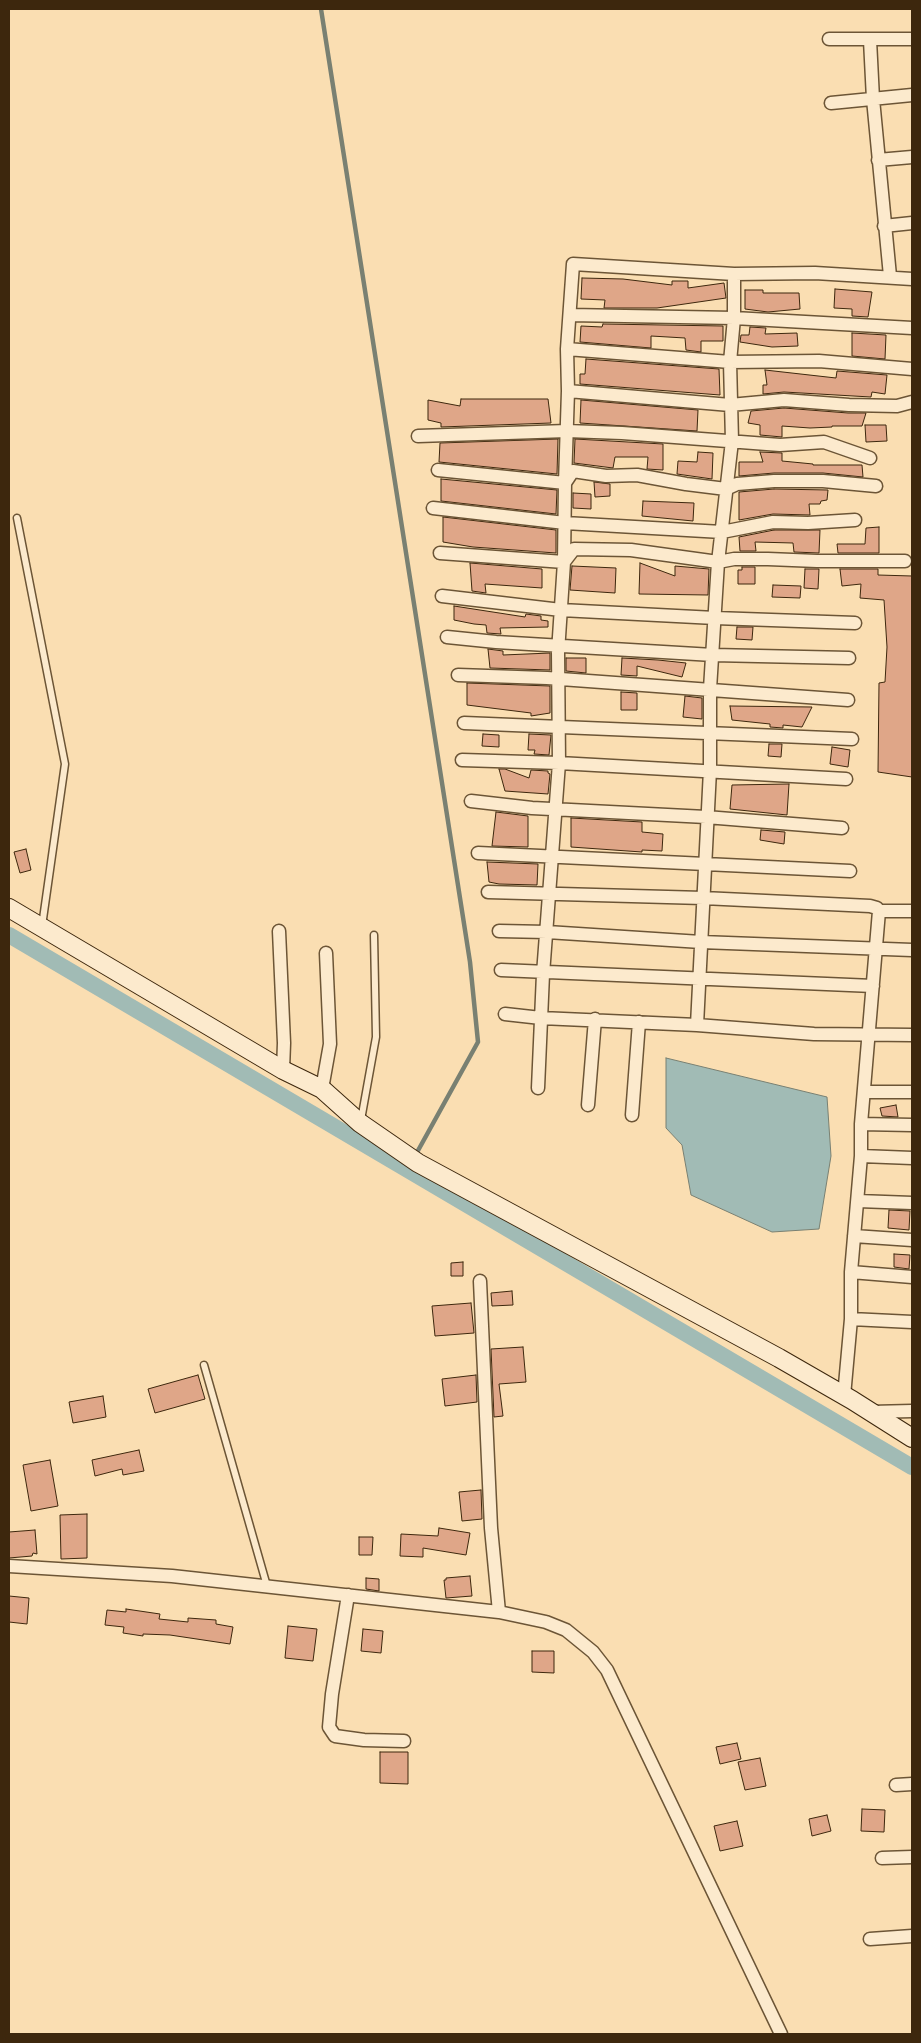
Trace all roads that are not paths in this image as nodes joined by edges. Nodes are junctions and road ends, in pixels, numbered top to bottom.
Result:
1 (912, 39) edge
2 (829, 40) dead end
3 (870, 40) junction
4 (912, 95) edge
5 (873, 99) junction
6 (831, 103) dead end
7 (912, 157) edge
8 (878, 160) junction
9 (912, 223) edge
10 (884, 226) junction
11 (734, 274) junction
12 (890, 276) junction
13 (912, 279) edge
14 (570, 314) junction
15 (734, 318) junction
16 (912, 328) edge
17 (567, 349) junction
18 (730, 362) junction
19 (912, 369) edge
20 (568, 390) junction
21 (912, 402) edge
22 (730, 405) junction
23 (567, 431) junction
24 (418, 436) dead end
25 (732, 442) junction
26 (870, 458) dead end
27 (438, 470) dead end
28 (565, 483) junction
29 (876, 486) dead end
30 (726, 489) junction
31 (433, 508) dead end
32 (17, 518) dead end
33 (855, 520) dead end
34 (565, 523) junction
35 (722, 532) junction
36 (440, 553) dead end
37 (905, 561) dead end
38 (564, 562) junction
39 (718, 562) junction
40 (442, 596) dead end
41 (561, 610) junction
42 (715, 618) junction
43 (855, 623) dead end
44 (447, 637) dead end
45 (559, 644) junction
46 (713, 655) junction
47 (849, 658) dead end
48 (458, 676) dead end
49 (558, 679) junction
50 (710, 690) junction
51 (848, 700) dead end
52 (464, 723) dead end
53 (558, 727) junction
54 (710, 732) junction
55 (852, 738) dead end
56 (462, 760) dead end
57 (559, 763) junction
58 (710, 770) junction
59 (846, 779) dead end
60 (471, 801) dead end
61 (556, 809) junction
62 (706, 817) junction
63 (842, 828) dead end
64 (478, 853) dead end
65 (553, 856) junction
66 (704, 864) junction
67 (850, 871) dead end
68 (488, 892) dead end
69 (549, 894) junction
70 (703, 898) junction
71 (9, 908) edge
72 (879, 911) junction
73 (912, 911) edge
74 (42, 926) junction
75 (280, 931) dead end
76 (498, 931) dead end
77 (547, 932) junction
78 (374, 935) dead end
79 (700, 942) junction
80 (875, 949) junction
81 (912, 950) edge
82 (326, 953) dead end
83 (501, 970) dead end
84 (544, 972) junction
85 (700, 977) junction
86 (873, 986) junction
87 (504, 1014) dead end
88 (541, 1018) junction
89 (596, 1019) junction
90 (639, 1022) junction
91 (697, 1025) junction
92 (869, 1035) junction
93 (912, 1035) edge
94 (283, 1070) junction
95 (538, 1088) dead end
96 (322, 1089) junction
97 (864, 1092) junction
98 (912, 1092) edge
99 (588, 1105) dead end
100 (632, 1115) dead end
101 (360, 1123) junction
102 (861, 1124) junction
103 (912, 1126) edge
104 (861, 1156) junction
105 (912, 1158) edge
106 (858, 1201) junction
107 (912, 1203) edge
108 (854, 1236) junction
109 (912, 1240) edge
110 (851, 1272) junction
111 (912, 1277) edge
112 (480, 1281) dead end
113 (851, 1318) junction
114 (912, 1322) edge
115 (204, 1365) dead end
116 (844, 1396) junction
117 (912, 1411) edge
118 (868, 1412) junction
119 (912, 1438) edge
120 (9, 1566) edge
121 (268, 1586) junction
122 (348, 1595) junction
123 (499, 1612) junction
124 (404, 1741) dead end
125 (912, 1784) edge
126 (896, 1785) dead end
127 (912, 1857) edge
128 (882, 1858) dead end
129 (912, 1936) edge
130 (870, 1939) dead end
131 (781, 2034) edge

1 - 3 street
2 - 3 street
3 - 5 street
4 - 5 street
5 - 6 street
5 - 8 street
7 - 8 street
8 - 10 street
9 - 10 street
10 - 12 street
11 - 12 street
11 - 14 street
11 - 15 street
12 - 13 street
14 - 15 street
14 - 17 street
15 - 16 street
15 - 18 street
17 - 18 street
17 - 20 street
18 - 19 street
18 - 22 street
20 - 22 street
20 - 23 street
21 - 22 street
22 - 25 street
23 - 24 street
23 - 25 street
23 - 28 street
25 - 26 street
25 - 30 street
27 - 28 street
28 - 30 street
28 - 34 street
29 - 30 street
30 - 35 street
31 - 34 street
32 - 74 lane
33 - 35 street
34 - 35 street
34 - 38 street
35 - 39 street
36 - 38 street
37 - 39 street
38 - 39 street
38 - 41 street
39 - 42 street
40 - 41 street
41 - 42 street
41 - 45 street
42 - 43 street
42 - 46 street
44 - 45 street
45 - 46 street
45 - 49 street
46 - 47 street
46 - 50 street
48 - 49 street
49 - 50 street
49 - 53 street
50 - 51 street
50 - 54 street
52 - 53 street
53 - 54 street
53 - 57 street
54 - 55 street
54 - 58 street
56 - 57 street
57 - 58 street
57 - 61 street
58 - 59 street
58 - 62 street
60 - 61 street
61 - 62 street
61 - 65 street
62 - 63 street
62 - 66 street
64 - 65 street
65 - 66 street
65 - 69 street
66 - 67 street
66 - 70 street
68 - 69 street
69 - 70 street
69 - 77 street
70 - 72 street
70 - 79 street
71 - 74 main road
72 - 73 street
72 - 80 street
74 - 94 main road
75 - 94 street
76 - 77 street
77 - 79 street
77 - 84 street
78 - 101 lane
79 - 80 street
79 - 85 street
80 - 81 street
80 - 86 street
82 - 96 street
83 - 84 street
84 - 85 street
84 - 88 street
85 - 86 street
85 - 91 street
86 - 92 street
87 - 88 street
88 - 89 street
88 - 95 street
89 - 90 street
89 - 99 street
90 - 91 street
90 - 100 street
91 - 92 street
92 - 93 street
92 - 97 street
94 - 96 main road
96 - 101 main road
97 - 98 street
97 - 102 street
101 - 116 main road
102 - 103 street
102 - 104 street
104 - 105 street
104 - 106 street
106 - 107 street
106 - 108 street
108 - 109 street
108 - 110 street
110 - 111 street
110 - 113 street
112 - 123 street
113 - 114 street
113 - 116 street
115 - 121 lane
116 - 118 main road
117 - 118 street
118 - 119 main road
120 - 121 street
121 - 122 street
122 - 123 street
122 - 124 street
123 - 131 street
125 - 126 street
127 - 128 street
129 - 130 street

